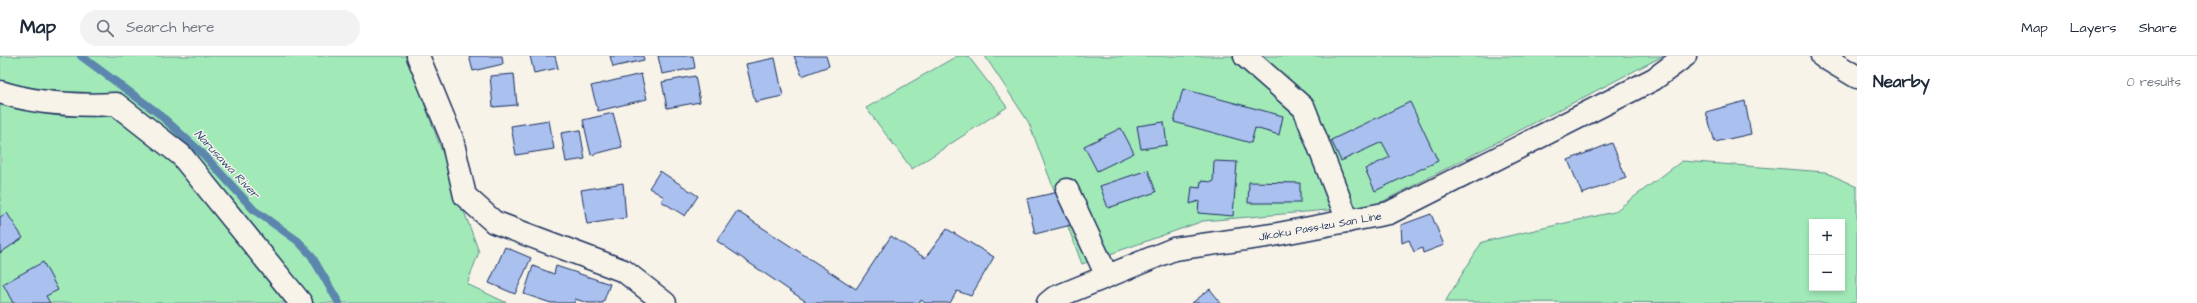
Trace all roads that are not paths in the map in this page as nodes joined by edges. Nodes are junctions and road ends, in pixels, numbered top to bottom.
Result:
1 (418, 56) edge
2 (1246, 56) edge
3 (1685, 56) edge
4 (1822, 56) edge
5 (1857, 77) edge
6 (0, 92) edge
7 (1067, 190) dead end
8 (1348, 221) junction
9 (1107, 276) junction
10 (301, 303) edge
11 (665, 303) edge
12 (1048, 303) edge

1 - 11 main road
2 - 8 main road
3 - 8 main road, Jikoku Pass-Izu San Line
4 - 5 main road
6 - 10 main road
7 - 9 main road
8 - 9 main road, Jikoku Pass-Izu San Line
9 - 12 main road, Jikoku Pass-Izu San Line

